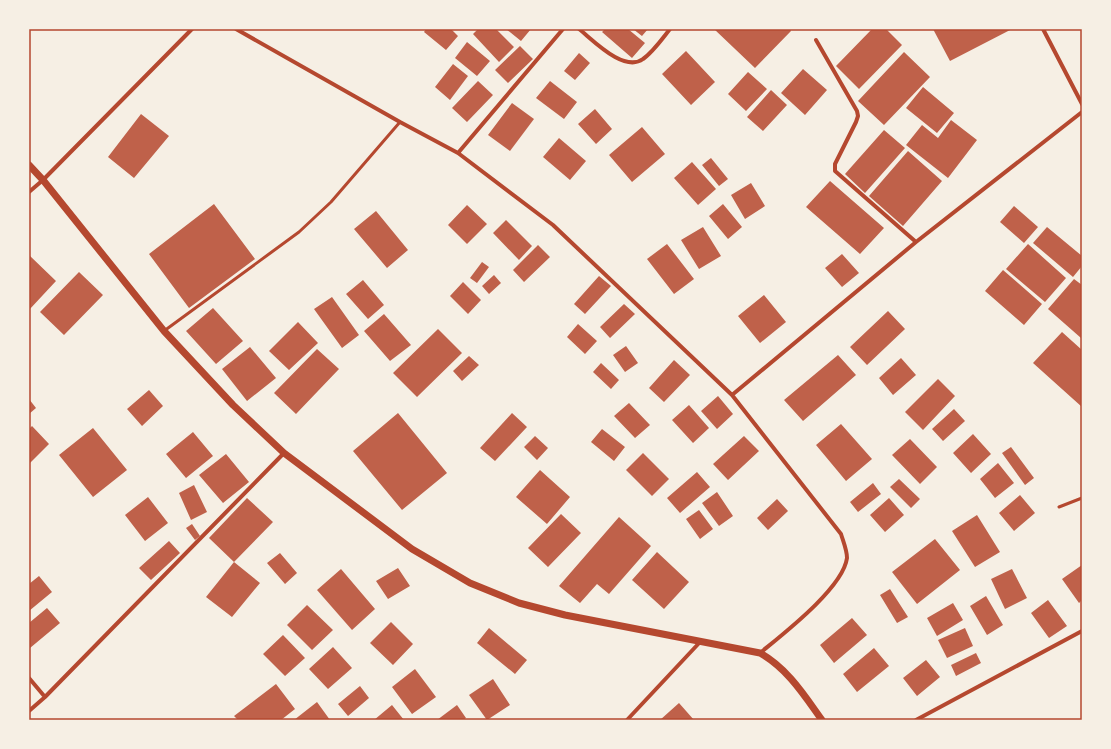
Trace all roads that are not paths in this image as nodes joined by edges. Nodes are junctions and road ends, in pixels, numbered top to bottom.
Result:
1 (192, 29) edge
2 (236, 29) edge
3 (563, 29) edge
4 (579, 29) edge
5 (670, 29) edge
6 (1043, 29) edge
7 (816, 40) dead end
8 (1082, 104) edge
9 (1082, 112) edge
10 (400, 122) junction
11 (458, 153) junction
12 (29, 165) edge
13 (43, 180) junction
14 (29, 192) edge
15 (916, 242) junction
16 (164, 331) junction
17 (732, 395) junction
18 (284, 453) junction
19 (1082, 498) edge
20 (1058, 507) dead end
21 (1082, 631) edge
22 (701, 641) junction
23 (760, 653) junction
24 (29, 678) edge
25 (45, 697) junction
26 (29, 712) edge
27 (627, 720) edge
28 (822, 720) edge
29 (916, 720) edge

1 - 13 street
2 - 10 street
3 - 11 street
4 - 5 street
6 - 8 street
7 - 15 street
9 - 15 street
10 - 11 street
10 - 16 lane
11 - 17 street
12 - 13 street
13 - 14 street
13 - 16 street
15 - 17 street
16 - 18 street
17 - 23 street
18 - 22 street
18 - 25 street
19 - 20 lane
21 - 29 street
22 - 23 street
22 - 27 street
23 - 28 street
24 - 25 street
25 - 26 street

